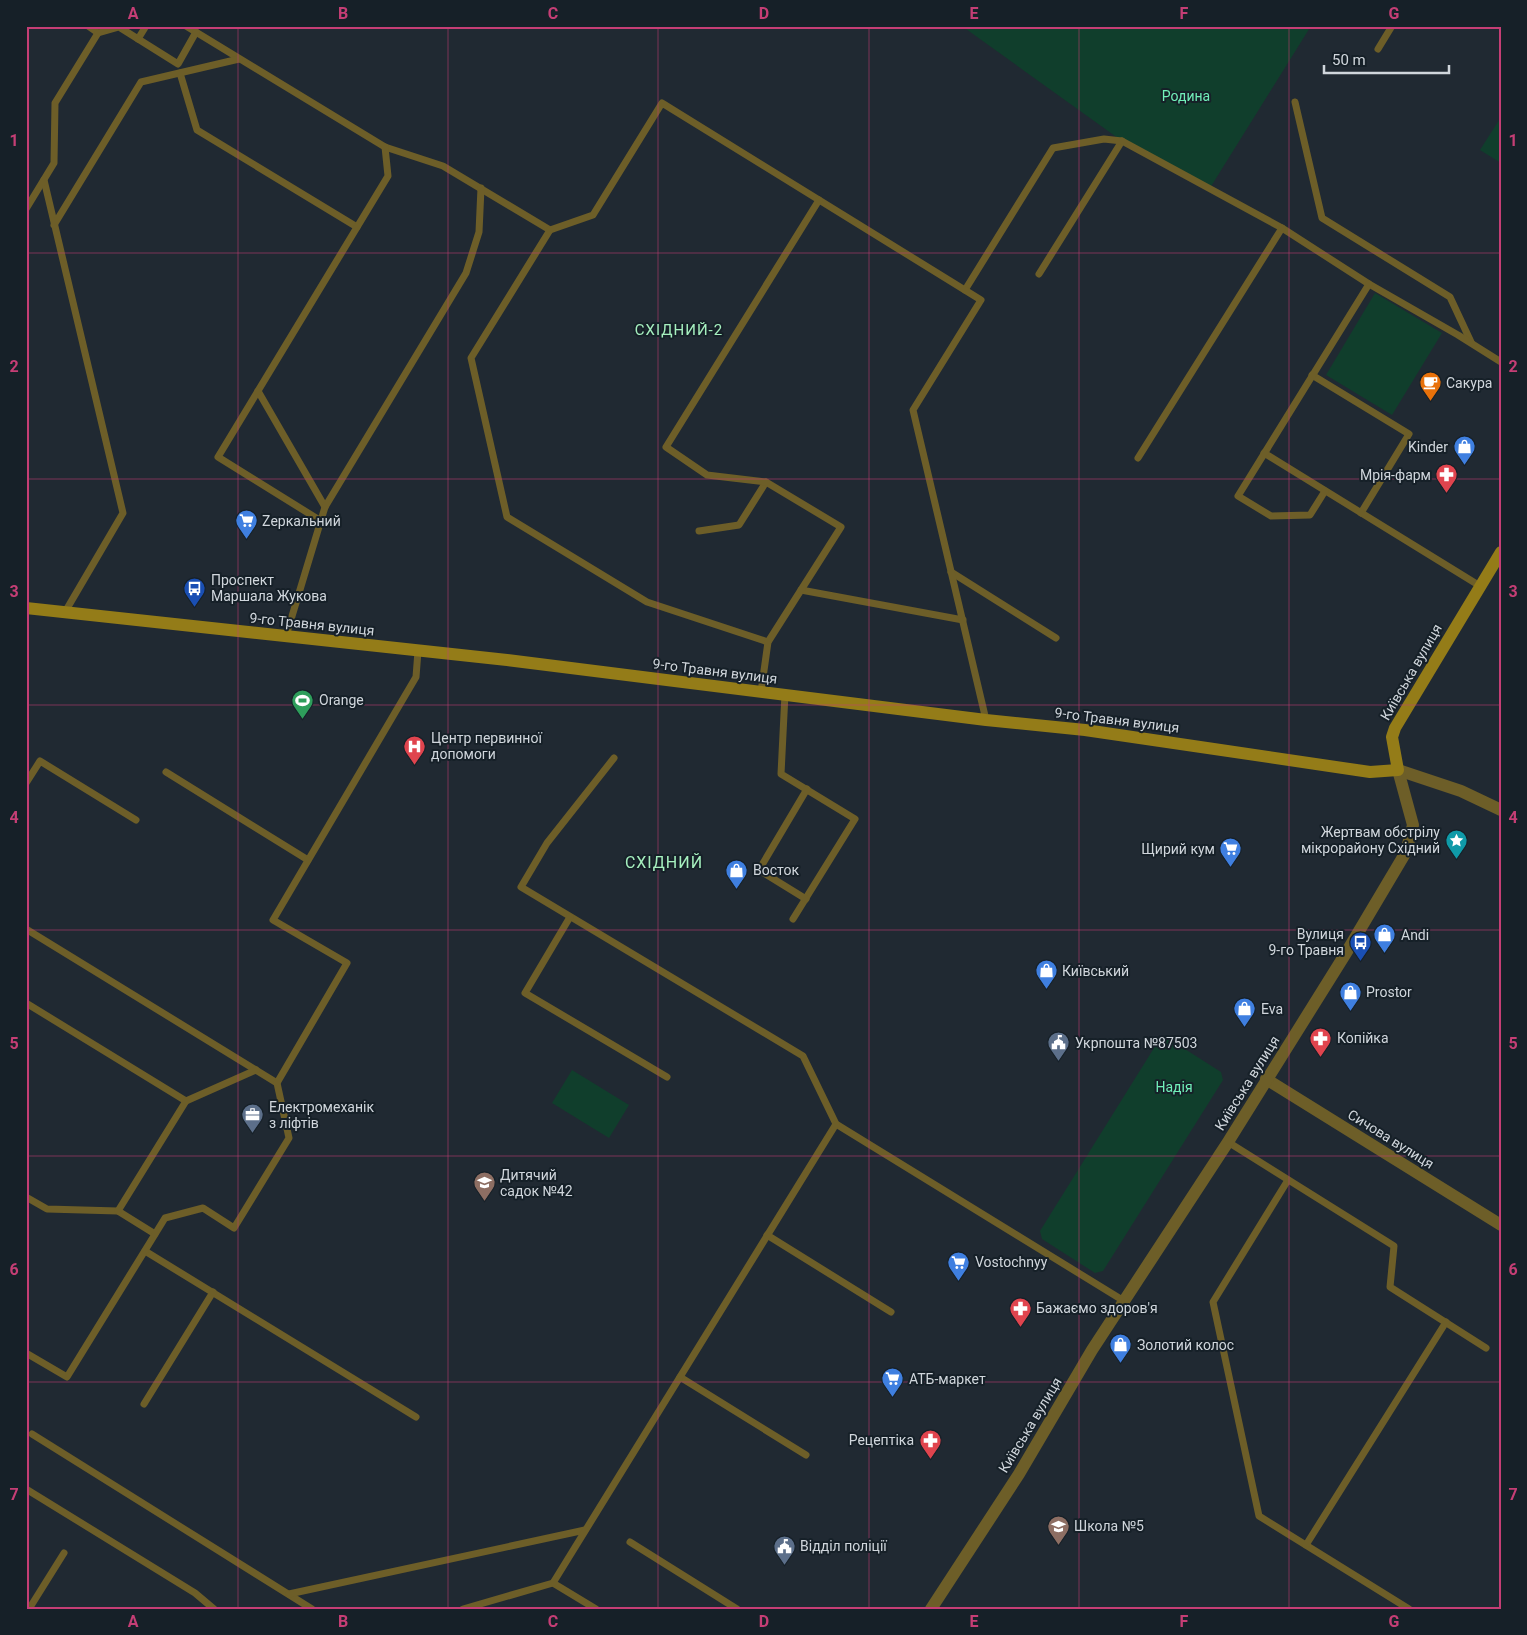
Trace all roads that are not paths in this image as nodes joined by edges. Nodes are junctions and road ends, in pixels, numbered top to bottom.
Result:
1 (88, 26) edge
2 (146, 26) edge
3 (186, 26) edge
4 (1392, 26) edge
5 (98, 32) junction
6 (196, 32) junction
7 (138, 39) junction
8 (1378, 49) dead end
9 (239, 58) junction
10 (180, 73) junction
11 (1295, 102) dead end
12 (1122, 141) junction
13 (385, 147) junction
14 (44, 180) junction
15 (481, 188) junction
16 (820, 200) junction
17 (26, 210) edge
18 (54, 225) junction
19 (357, 227) junction
20 (1282, 228) junction
21 (550, 230) junction
22 (1040, 274) dead end
23 (1369, 284) junction
24 (965, 290) junction
25 (1471, 342) junction
26 (1501, 362) edge
27 (1312, 375) junction
28 (258, 391) junction
29 (1264, 453) junction
30 (1138, 458) dead end
31 (766, 482) junction
32 (1325, 491) junction
33 (325, 508) junction
34 (1361, 513) junction
35 (321, 521) junction
36 (699, 531) dead end
37 (1501, 552) edge
38 (951, 572) junction
39 (1480, 586) junction
40 (801, 590) junction
41 (26, 608) edge
42 (65, 612) junction
43 (963, 620) junction
44 (286, 636) junction
45 (1056, 638) dead end
46 (768, 642) junction
47 (418, 650) junction
48 (761, 692) junction
49 (786, 694) junction
50 (986, 720) junction
51 (614, 758) dead end
52 (1398, 770) junction
53 (166, 772) dead end
54 (26, 783) edge
55 (807, 790) junction
56 (1501, 810) edge
57 (136, 820) dead end
58 (308, 860) junction
59 (806, 899) junction
60 (570, 917) junction
61 (793, 919) dead end
62 (26, 929) edge
63 (26, 1003) edge
64 (256, 1070) junction
65 (667, 1077) dead end
66 (1266, 1079) junction
67 (277, 1084) junction
68 (186, 1101) junction
69 (836, 1124) junction
70 (1228, 1142) junction
71 (1288, 1180) junction
72 (26, 1196) edge
73 (118, 1211) junction
74 (1501, 1225) edge
75 (155, 1234) junction
76 (767, 1235) junction
77 (145, 1250) junction
78 (213, 1292) junction
79 (1124, 1301) junction
80 (891, 1312) dead end
81 (1446, 1322) junction
82 (1486, 1348) dead end
83 (26, 1352) edge
84 (680, 1377) junction
85 (144, 1404) dead end
86 (416, 1417) dead end
87 (32, 1434) dead end
88 (806, 1455) dead end
89 (26, 1489) edge
90 (585, 1530) junction
91 (630, 1542) dead end
92 (1306, 1545) junction
93 (64, 1553) dead end
94 (553, 1583) junction
95 (289, 1594) junction
96 (30, 1609) edge
97 (214, 1609) edge
98 (312, 1609) edge
99 (463, 1609) edge
100 (596, 1609) edge
101 (737, 1609) edge
102 (932, 1609) edge
103 (1409, 1609) edge

1 - 5 lane
2 - 7 lane
3 - 6 lane
4 - 8 lane
5 - 7 lane
5 - 14 lane
6 - 7 lane
6 - 9 lane
9 - 10 lane
9 - 13 lane
10 - 18 lane
10 - 19 lane
11 - 25 lane
12 - 20 lane
12 - 22 lane
12 - 24 lane
13 - 15 lane
13 - 19 lane
14 - 17 lane
14 - 18 lane
15 - 21 lane
15 - 33 lane
16 - 21 lane
16 - 24 lane
16 - 31 lane
18 - 42 lane
19 - 28 lane
20 - 23 lane
20 - 30 lane
21 - 46 lane
23 - 25 lane
23 - 27 lane
24 - 38 lane
25 - 26 lane
27 - 29 lane
27 - 34 lane
28 - 33 lane
28 - 35 lane
29 - 32 lane
29 - 32 lane
31 - 36 lane
31 - 40 lane
32 - 34 lane
33 - 35 lane
34 - 39 lane
35 - 44 lane
37 - 39 street, Київська вулиця
38 - 43 lane
38 - 45 lane
39 - 52 street, Київська вулиця
40 - 43 lane
40 - 46 lane
41 - 42 street, 9-го Травня вулиця
42 - 44 street, 9-го Травня вулиця
43 - 50 lane
44 - 47 street, 9-го Травня вулиця
46 - 48 lane
47 - 48 street, 9-го Травня вулиця
47 - 58 lane
48 - 49 street, 9-го Травня вулиця
49 - 50 street, 9-го Травня вулиця
49 - 55 lane
50 - 52 street, 9-го Травня вулиця
51 - 60 lane
52 - 56 street
52 - 66 street, Київська вулиця
53 - 58 lane
54 - 57 lane
55 - 59 lane
55 - 59 lane
58 - 67 lane
59 - 61 lane
60 - 65 lane
60 - 69 lane
62 - 64 lane
63 - 68 lane
64 - 67 lane
64 - 68 lane
66 - 70 street, Київська вулиця
66 - 74 street, Сичова вулиця
67 - 75 lane
68 - 73 lane
69 - 76 lane
69 - 79 lane
70 - 71 lane
70 - 79 street, Київська вулиця
71 - 81 lane
71 - 92 lane
72 - 73 lane
73 - 75 lane
75 - 77 lane
76 - 80 lane
76 - 84 lane
77 - 78 lane
77 - 83 lane
78 - 85 lane
78 - 86 lane
79 - 102 street, Київська вулиця
81 - 82 lane
81 - 92 lane
84 - 88 lane
84 - 90 lane
87 - 95 lane
89 - 97 lane
90 - 94 lane
90 - 95 lane
91 - 101 lane
92 - 103 lane
93 - 96 lane
94 - 99 lane
94 - 100 lane
95 - 98 lane

